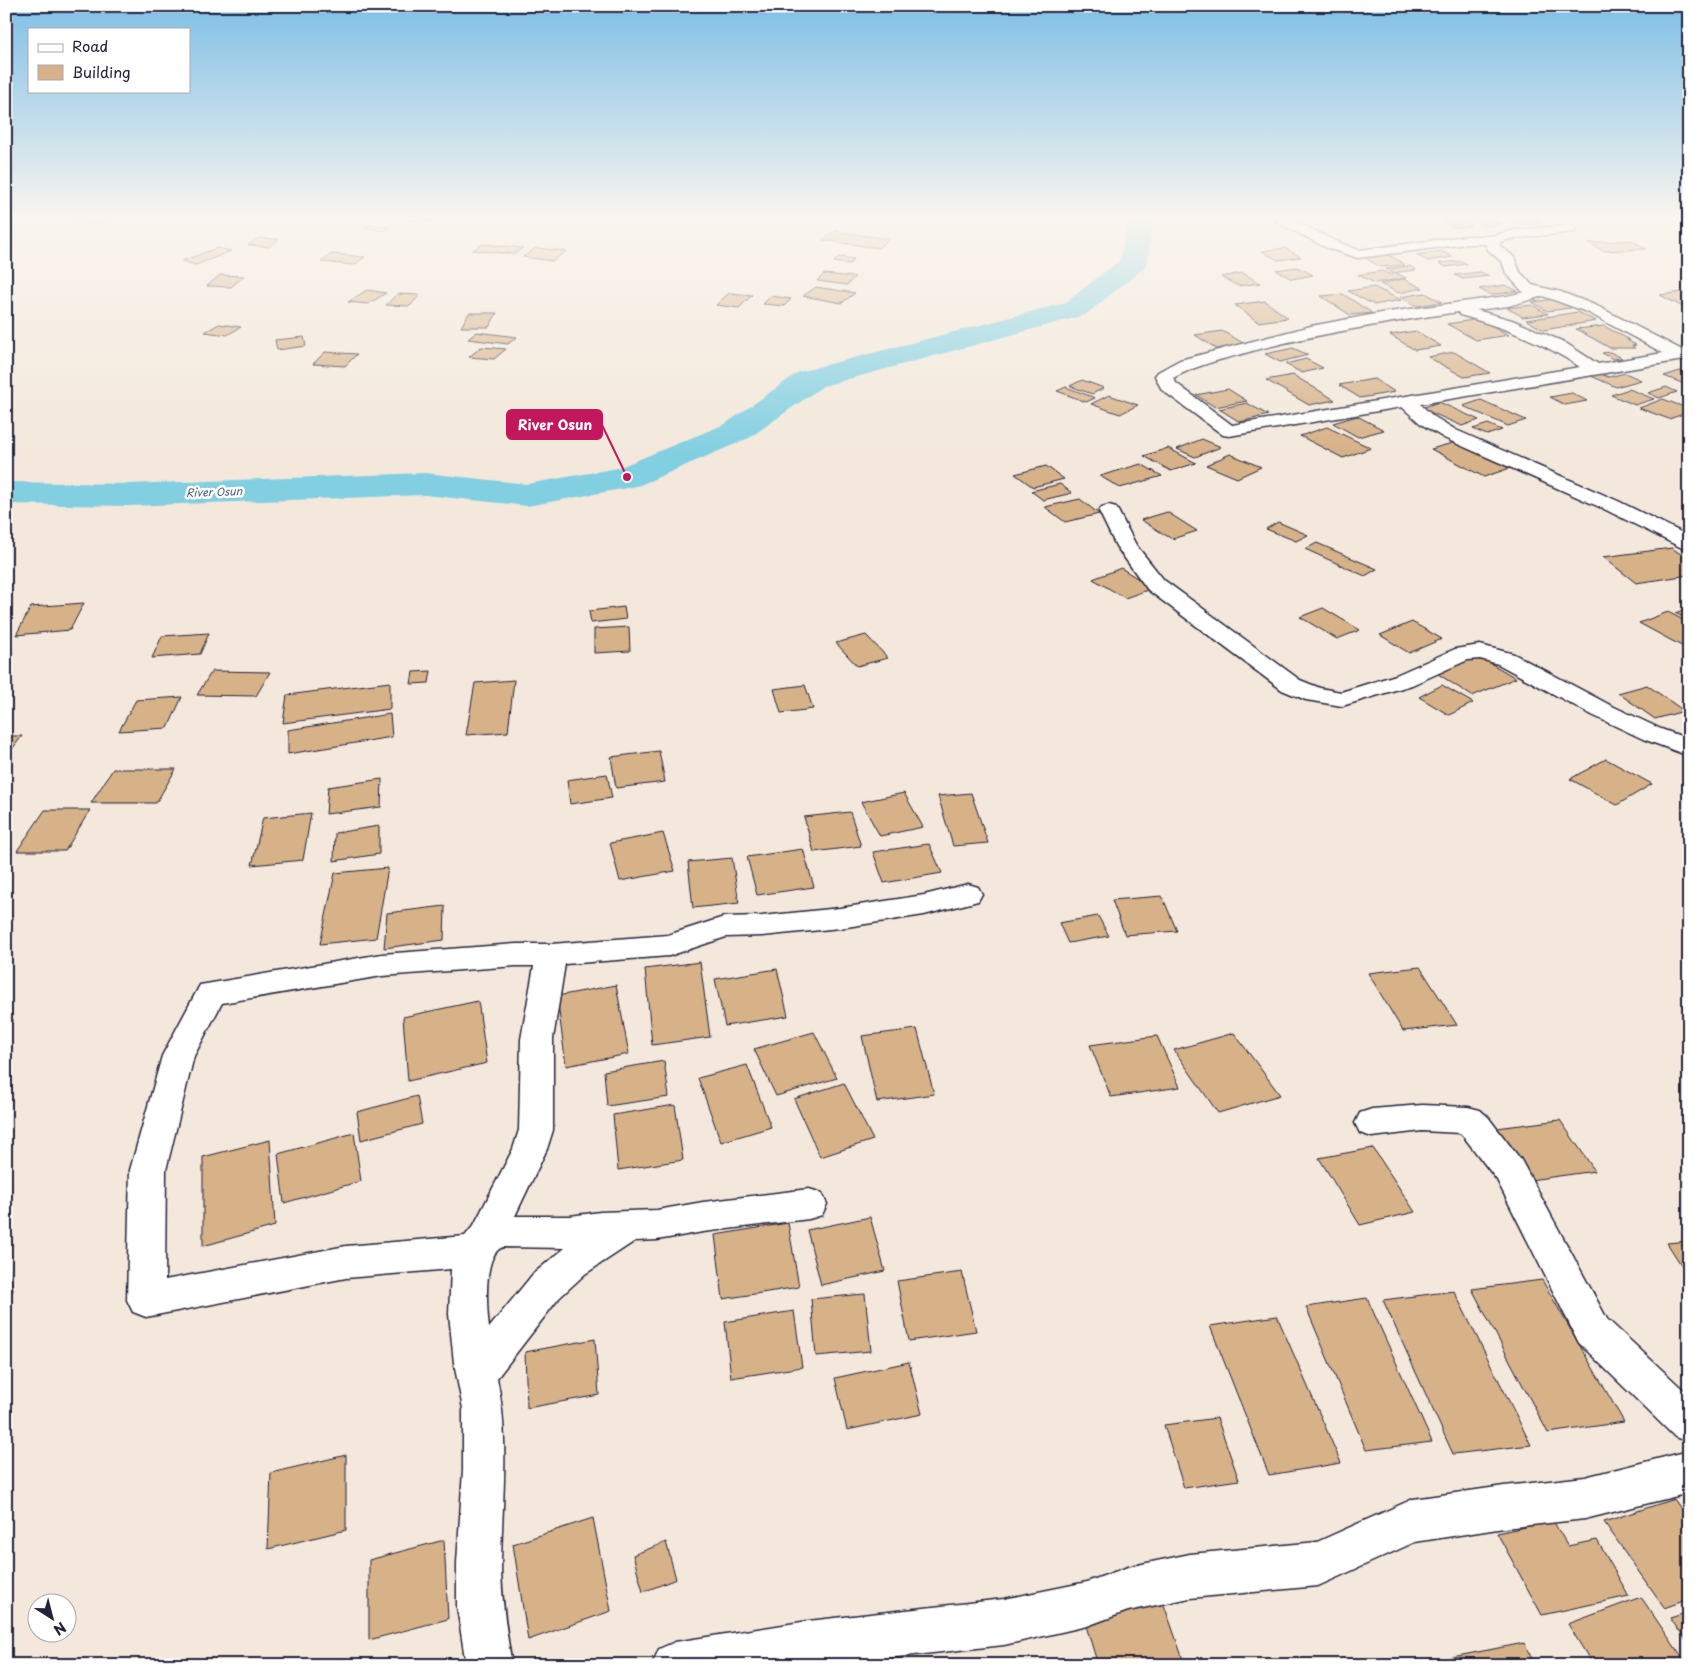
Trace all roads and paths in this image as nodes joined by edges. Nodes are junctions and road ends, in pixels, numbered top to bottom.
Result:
1 (1523, 297) edge
2 (1557, 297) edge
3 (1458, 309) junction
4 (1684, 355) edge
5 (1594, 370) junction
6 (1407, 402) junction
7 (1110, 511) dead end
8 (1689, 544) edge
9 (1689, 748) edge
10 (968, 894) dead end
11 (551, 955) junction
12 (1372, 1123) dead end
13 (809, 1204) dead end
14 (629, 1225) junction
15 (481, 1243) junction
16 (476, 1374) junction
17 (1689, 1423) edge
18 (1689, 1472) edge
19 (810, 1654) edge
20 (489, 1665) edge
21 (674, 1665) edge

1 - 3 street
2 - 4 street
3 - 5 street
3 - 6 street
4 - 5 street
5 - 6 street
6 - 8 street
7 - 9 street
10 - 11 street
11 - 15 street
11 - 15 street
12 - 17 street
13 - 14 street
14 - 15 street
14 - 16 street
15 - 16 street
16 - 20 street
18 - 19 street
19 - 21 street

